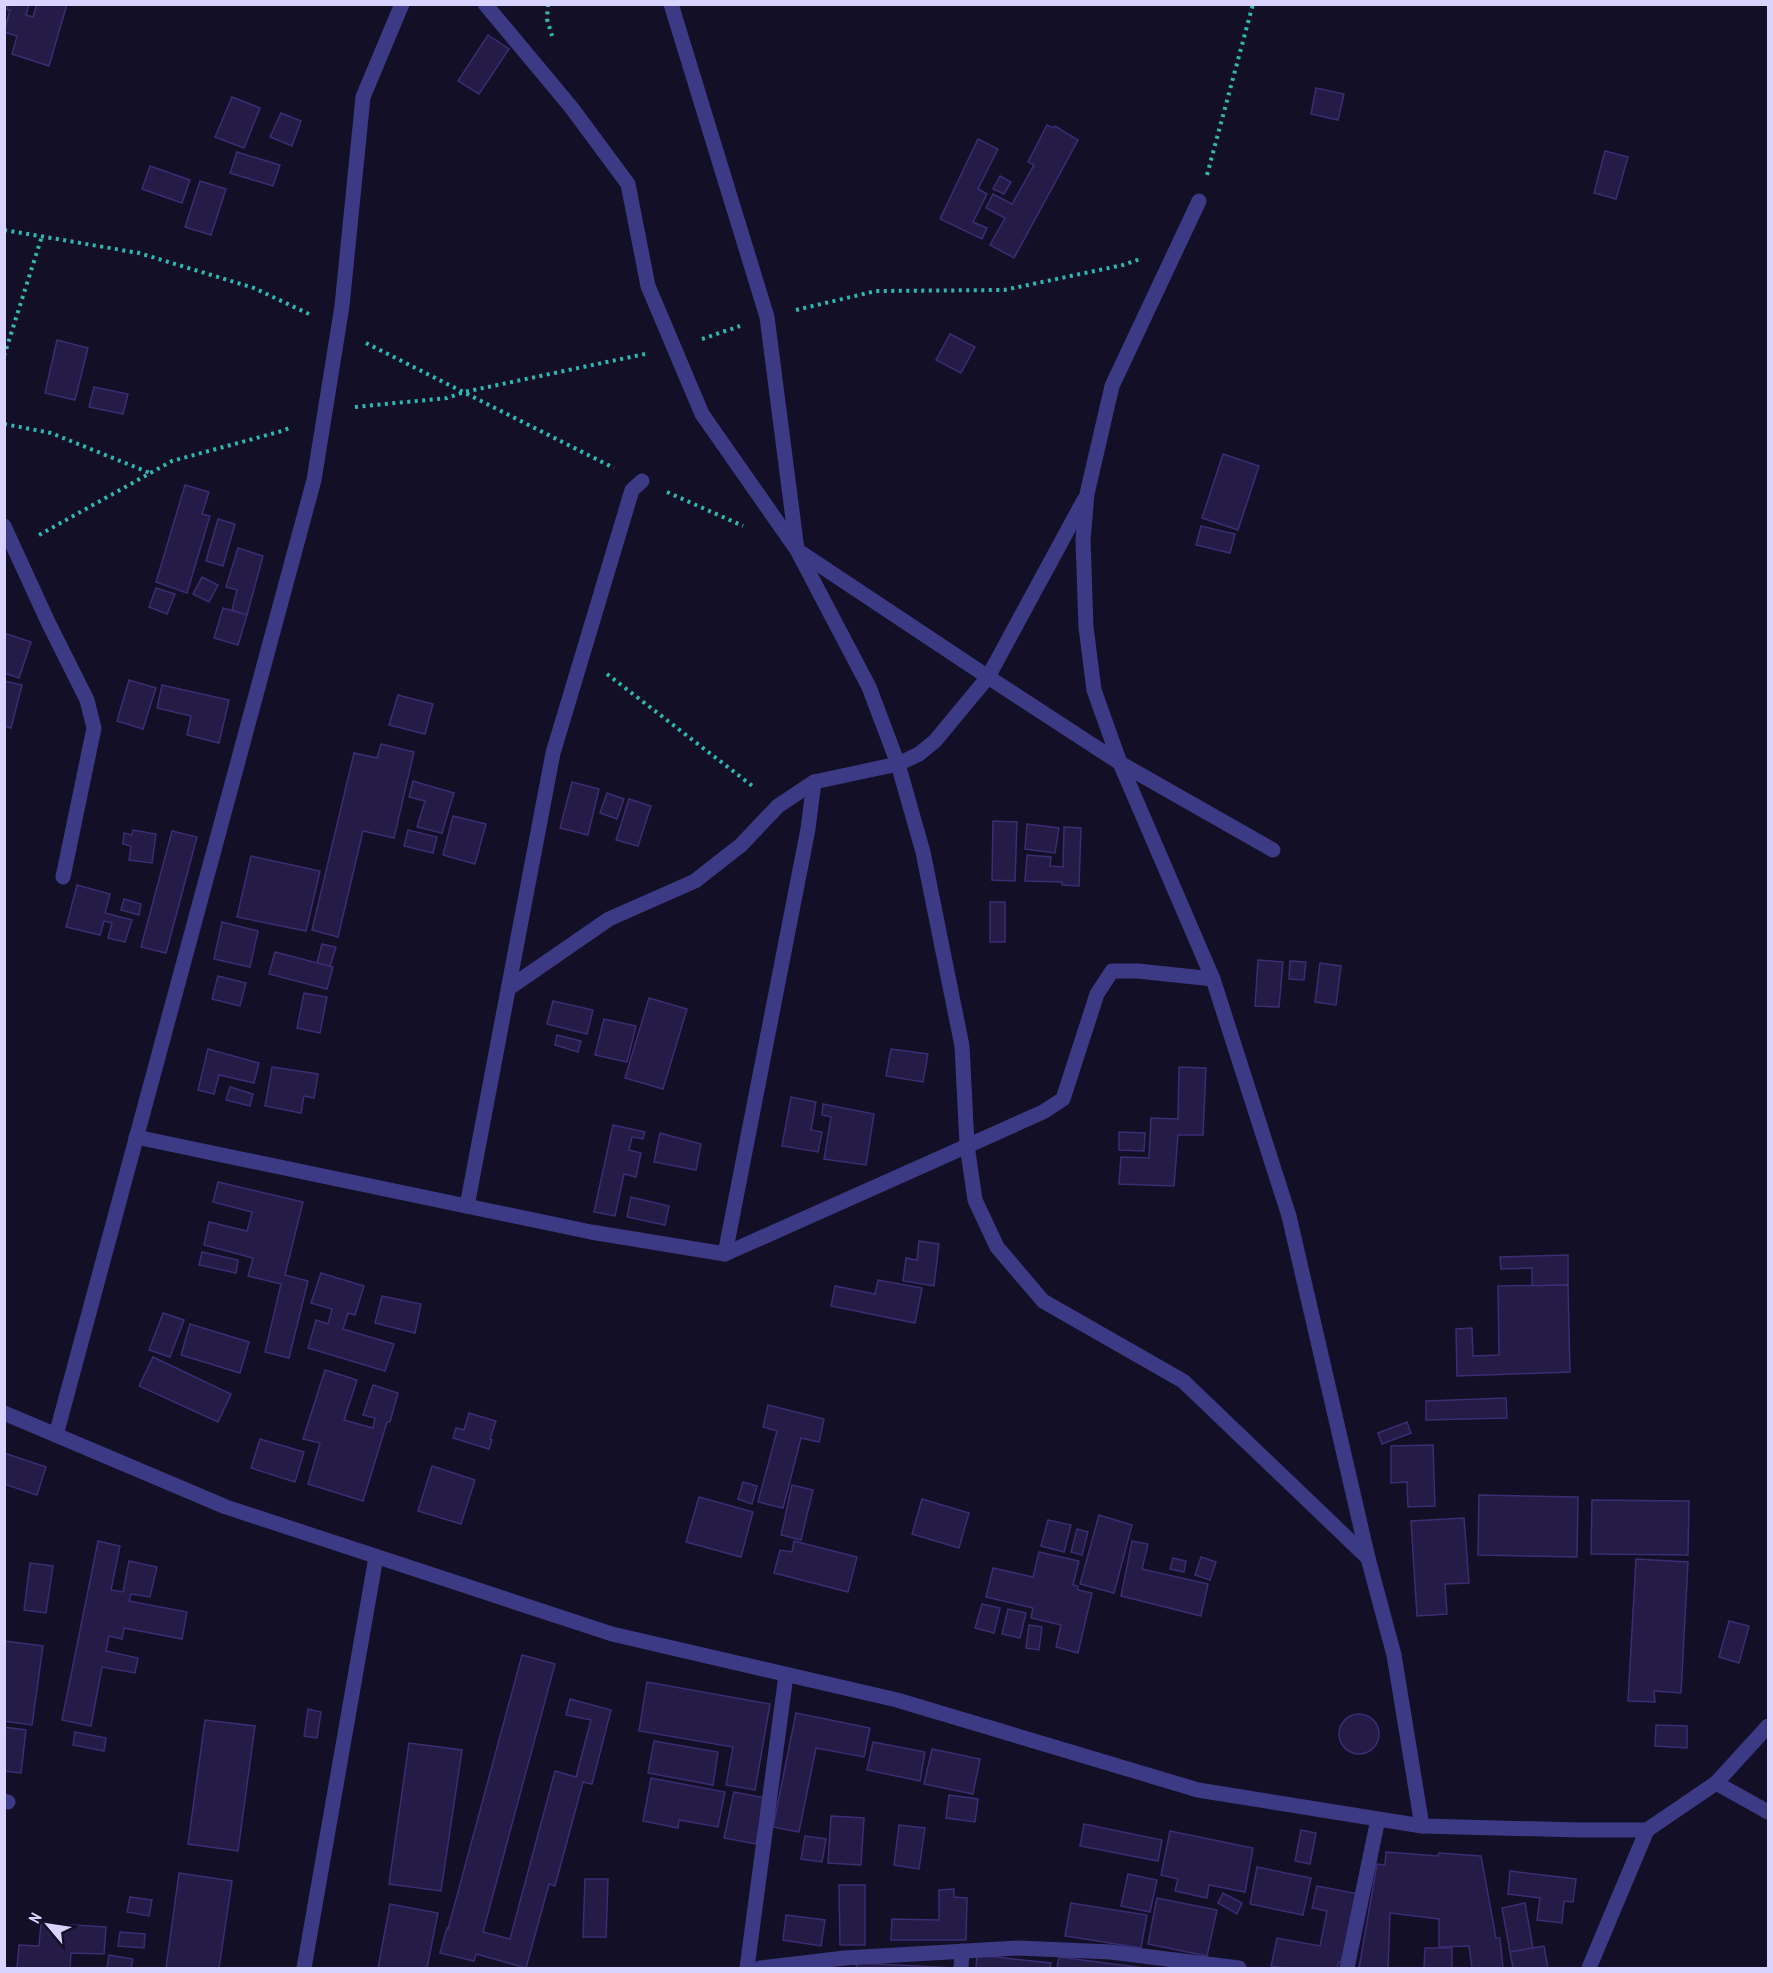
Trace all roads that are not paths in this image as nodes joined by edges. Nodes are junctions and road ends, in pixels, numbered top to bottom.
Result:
1 (402, 4) edge
2 (484, 4) edge
3 (671, 4) edge
4 (1199, 201) road end
5 (642, 481) road end
6 (1087, 494) junction
7 (4, 526) edge
8 (797, 550) junction
9 (988, 677) junction
10 (1120, 763) junction
11 (898, 764) junction
12 (814, 782) junction
13 (1273, 850) dead end
14 (63, 877) dead end
15 (1213, 979) junction
16 (508, 988) junction
17 (136, 1137) junction
18 (967, 1145) junction
19 (467, 1206) junction
20 (725, 1254) junction
21 (4, 1413) edge
22 (56, 1435) junction
23 (376, 1557) junction
24 (1368, 1558) junction
25 (786, 1675) junction
26 (1768, 1726) edge
27 (1716, 1783) junction
28 (1768, 1812) edge
29 (1378, 1819) junction
30 (1422, 1826) junction
31 (1647, 1830) junction
32 (962, 1951) junction
33 (304, 1968) edge
34 (747, 1968) edge
35 (760, 1968) edge
36 (961, 1968) edge
37 (1239, 1968) edge
38 (1347, 1968) edge
39 (1588, 1968) edge

1 - 17 street
2 - 8 street
3 - 8 street
4 - 6 street
5 - 16 street
6 - 9 street
6 - 10 street
7 - 14 street
8 - 9 street
8 - 11 street
9 - 10 street
9 - 11 street
10 - 13 street
10 - 15 street
11 - 12 street
11 - 18 street
12 - 16 street
12 - 20 street
15 - 18 street
15 - 24 street
16 - 19 street
17 - 19 street
17 - 22 street
18 - 20 street
18 - 24 street
19 - 20 street
21 - 22 street
22 - 23 street
23 - 25 street
23 - 33 street
24 - 30 street
25 - 29 street
25 - 34 street
26 - 27 street
27 - 28 street
27 - 31 street
29 - 30 street
29 - 38 street
30 - 31 street
31 - 39 street
32 - 35 street
32 - 36 street
32 - 37 street

